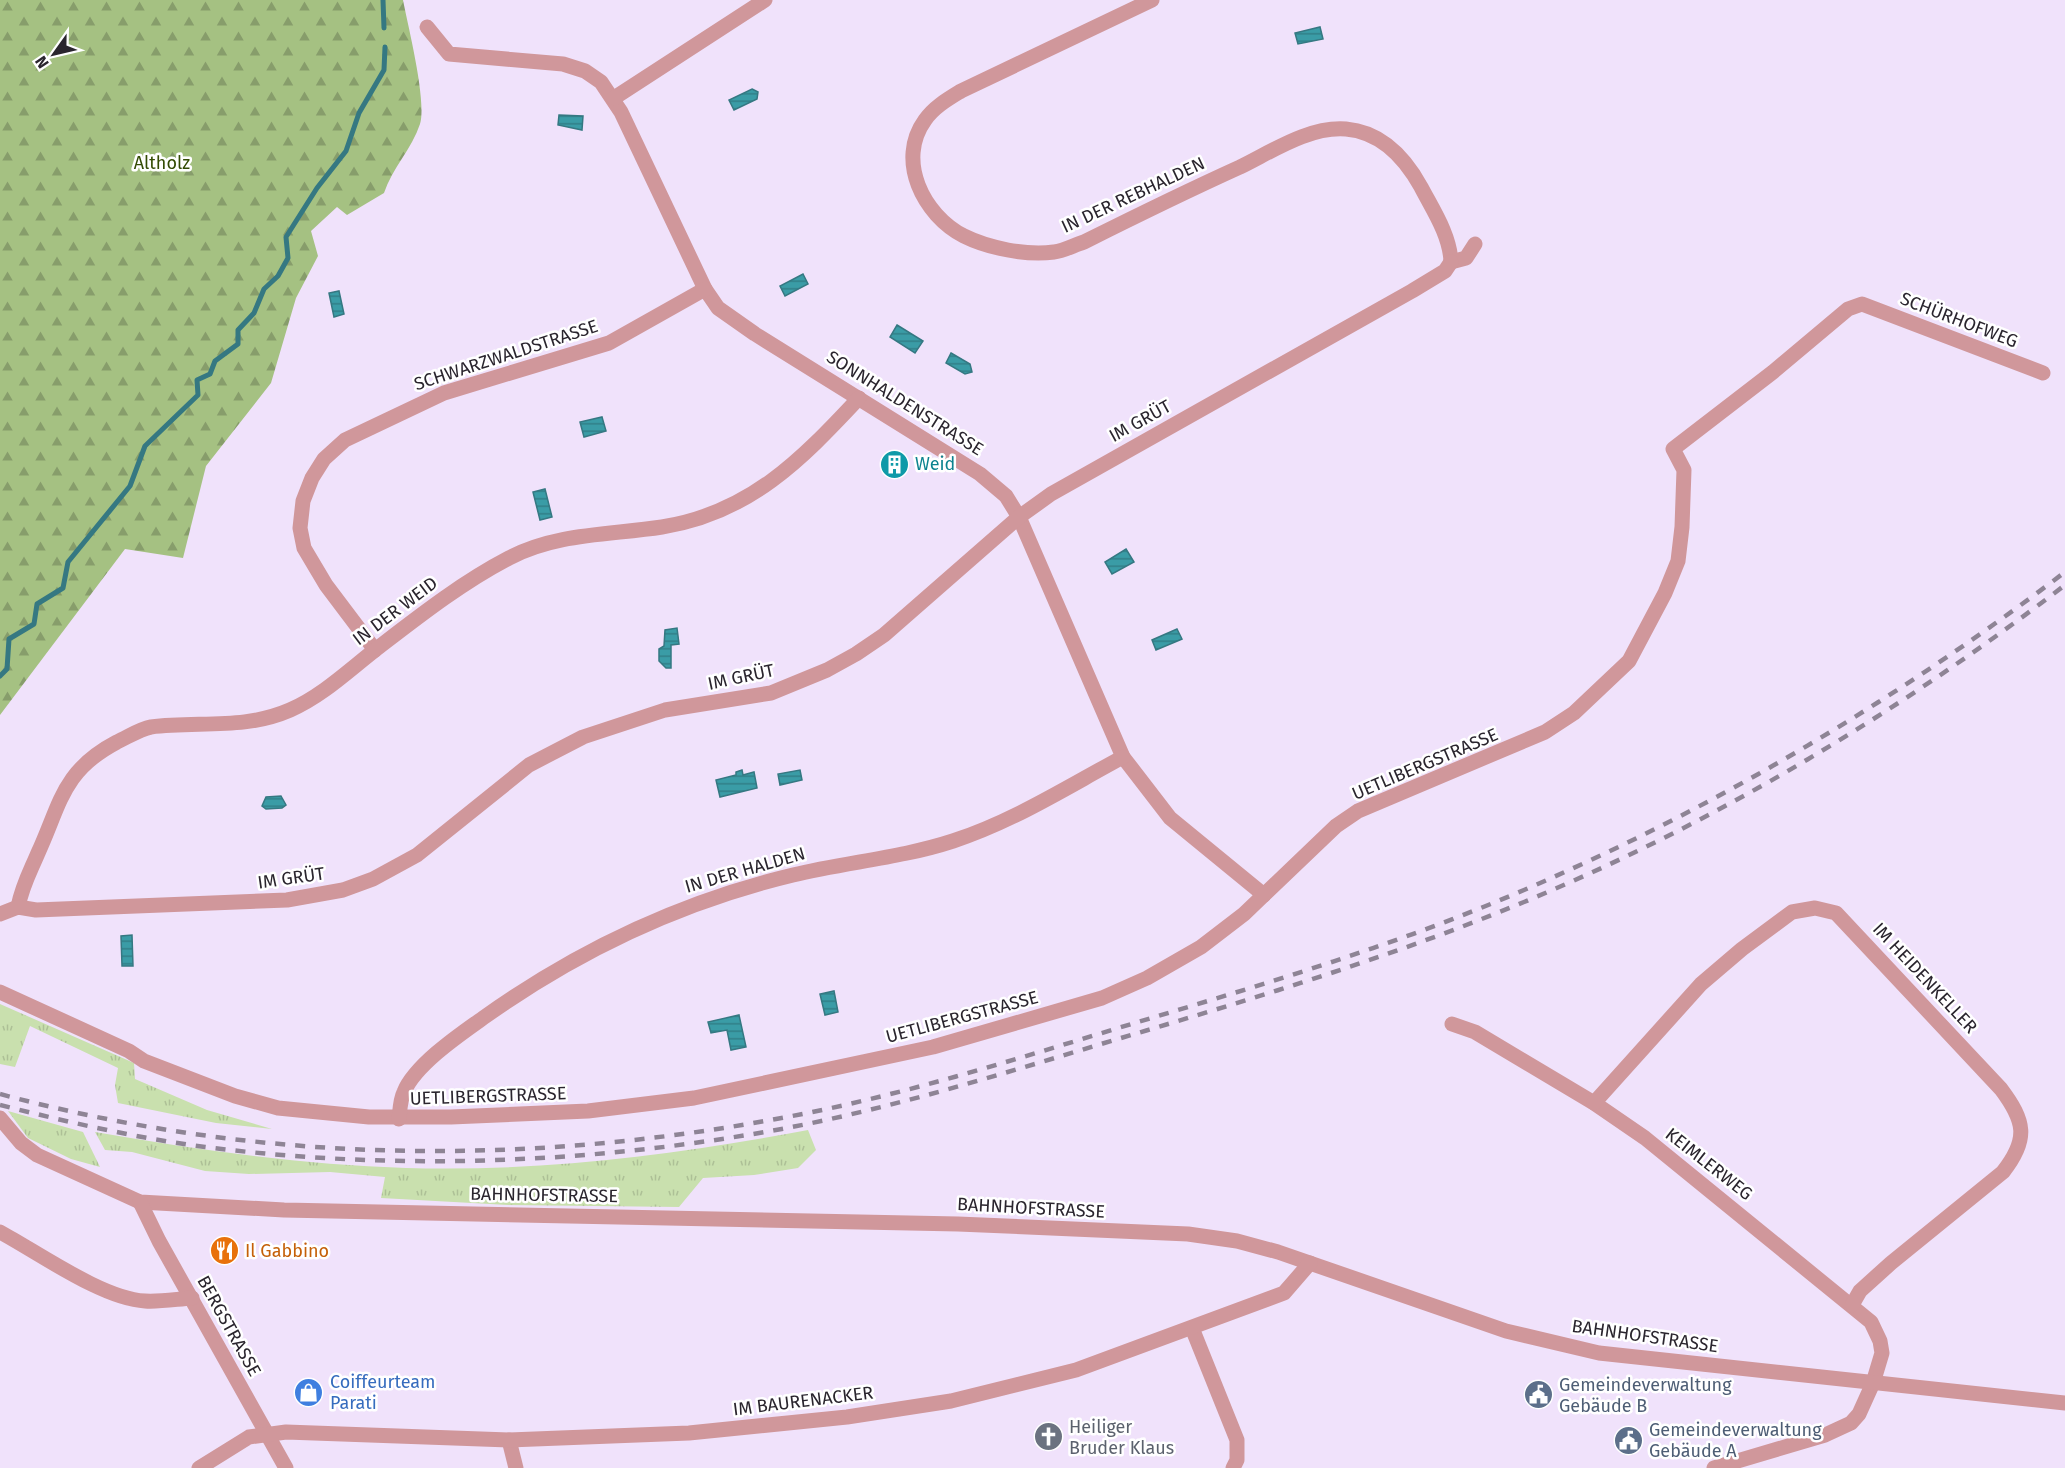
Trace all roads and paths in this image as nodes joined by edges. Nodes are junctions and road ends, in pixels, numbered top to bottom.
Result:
1 (765, 0) edge
2 (1152, 0) edge
3 (427, 27) dead end
4 (614, 98) junction
5 (1474, 244) dead end
6 (1451, 262) junction
7 (705, 289) junction
8 (2043, 373) dead end
9 (859, 398) junction
10 (1672, 449) joint
11 (1019, 517) junction
12 (375, 650) junction
13 (1123, 757) junction
14 (1264, 895) junction
15 (18, 907) junction
16 (0, 914) edge
17 (0, 992) edge
18 (1452, 1024) dead end
19 (1594, 1103) junction
20 (0, 1118) edge
21 (399, 1119) junction
22 (140, 1202) junction
23 (0, 1232) edge
24 (1310, 1263) junction
25 (192, 1298) junction
26 (1852, 1305) junction
27 (1192, 1328) junction
28 (1873, 1383) junction
29 (2065, 1403) edge
30 (268, 1434) junction
31 (509, 1440) junction
32 (199, 1468) edge
33 (286, 1468) edge
34 (516, 1468) edge
35 (1233, 1468) edge
36 (1714, 1468) edge

1 - 4 street
2 - 6 street, IN DER REBHALDEN
3 - 4 street, SONNHALDENSTRASSE
4 - 7 street, SONNHALDENSTRASSE
5 - 6 street
6 - 11 street, IM GRÜT
7 - 9 street, SONNHALDENSTRASSE
7 - 12 street, SCHWARZWALDSTRASSE
8 - 10 street, SCHÜRHOFWEG
9 - 11 street, SONNHALDENSTRASSE
9 - 12 street, IN DER WEID
10 - 14 street, UETLIBERGSTRASSE
11 - 13 street, SONNHALDENSTRASSE
11 - 15 street, IM GRÜT
12 - 15 street, IN DER WEID
13 - 14 street, SONNHALDENSTRASSE
13 - 21 street, IN DER HALDEN
14 - 21 street, UETLIBERGSTRASSE
15 - 16 street, IM GRÜT
17 - 21 street, UETLIBERGSTRASSE
18 - 19 street, KEIMLERWEG
19 - 26 street, KEIMLERWEG
19 - 26 street, IM HEIDENKELLER
20 - 22 street, BAHNHOFSTRASSE
22 - 24 street, BAHNHOFSTRASSE
22 - 25 street, BERGSTRASSE
23 - 25 street
24 - 27 street, IM BAURENACKER
24 - 28 street, BAHNHOFSTRASSE
25 - 30 street, BERGSTRASSE
26 - 28 street, KEIMLERWEG
27 - 31 street, IM BAURENACKER
27 - 35 street
28 - 29 street, BAHNHOFSTRASSE
28 - 36 street, KEIMLERWEG
30 - 31 street, IM BAURENACKER
30 - 32 street, IM BAURENACKER
30 - 33 street, BERGSTRASSE
31 - 34 street

